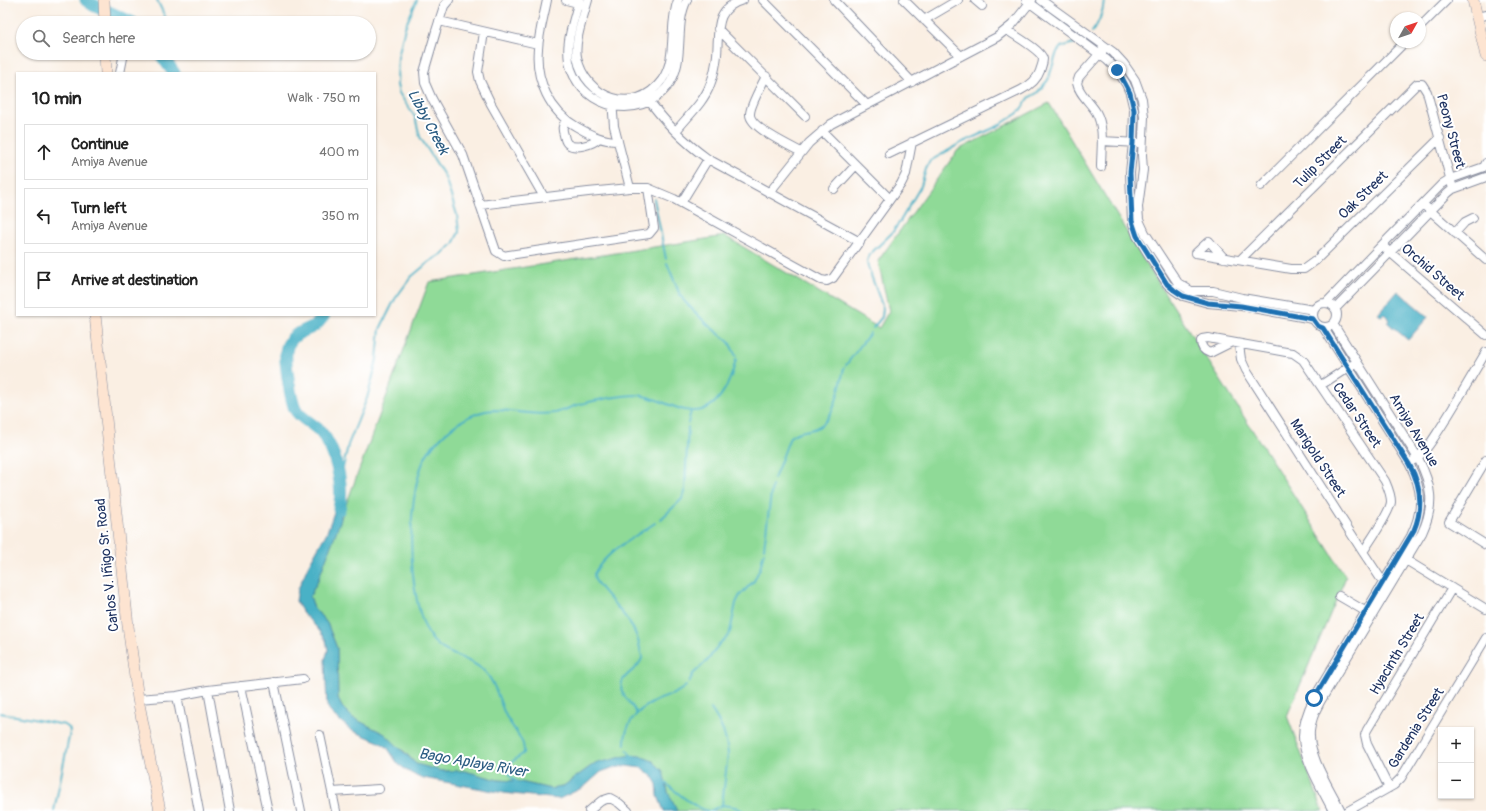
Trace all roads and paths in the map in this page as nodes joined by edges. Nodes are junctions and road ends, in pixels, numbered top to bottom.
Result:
1 (104, 0) edge
2 (449, 0) edge
3 (547, 0) edge
4 (566, 0) edge
5 (678, 0) edge
6 (687, 0) edge
7 (743, 0) edge
8 (763, 0) edge
9 (834, 0) edge
10 (904, 0) edge
11 (958, 0) edge
12 (975, 0) edge
13 (1040, 0) edge
14 (1447, 0) edge
15 (1473, 0) edge
16 (578, 1) edge
17 (1029, 1) edge
18 (587, 2) edge
19 (982, 6) dead end
20 (105, 16) edge
21 (1481, 16) edge
22 (924, 20) junction
23 (439, 21) junction
24 (1426, 21) edge
25 (718, 29) junction
26 (1007, 30) junction
27 (484, 32) junction
28 (538, 44) junction
29 (1106, 47) junction
30 (1399, 48) edge
31 (1100, 54) junction
32 (961, 56) junction
33 (1486, 56) edge
34 (105, 60) edge
35 (123, 60) edge
36 (106, 72) edge
37 (120, 72) edge
38 (766, 76) junction
39 (912, 82) junction
40 (1420, 84) joint
41 (647, 98) junction
42 (612, 102) junction
43 (867, 105) junction
44 (805, 116) dead end
45 (566, 121) junction
46 (822, 130) junction
47 (676, 131) junction
48 (1440, 138) junction
49 (598, 139) junction
50 (618, 141) junction
51 (1102, 141) junction
52 (912, 142) junction
53 (1133, 143) junction
54 (1142, 144) junction
55 (801, 152) junction
56 (889, 154) dead end
57 (708, 159) junction
58 (856, 165) junction
59 (1101, 167) dead end
60 (1485, 167) edge
61 (1486, 177) edge
62 (1450, 179) junction
63 (1261, 186) dead end
64 (630, 188) junction
65 (648, 188) junction
66 (834, 189) dead end
67 (1453, 189) junction
68 (769, 193) junction
69 (544, 197) junction
70 (890, 199) junction
71 (681, 203) junction
72 (1422, 204) junction
73 (480, 205) junction
74 (1135, 207) junction
75 (1430, 210) junction
76 (1473, 218) dead end
77 (1455, 233) junction
78 (860, 242) junction
79 (1382, 245) junction
80 (1390, 252) junction
81 (1224, 258) dead end
82 (1240, 260) junction
83 (1486, 260) edge
84 (1180, 290) junction
85 (1236, 301) junction
86 (1326, 303) junction
87 (1335, 309) junction
88 (1314, 310) junction
89 (95, 316) edge
90 (1313, 319) junction
91 (1333, 324) junction
92 (1323, 328) junction
93 (1486, 335) edge
94 (1230, 343) dead end
95 (1239, 345) junction
96 (1486, 352) edge
97 (1357, 362) junction
98 (1349, 367) junction
99 (1321, 385) junction
100 (1418, 458) junction
101 (1486, 460) edge
102 (1409, 464) junction
103 (1486, 545) edge
104 (1363, 552) junction
105 (1403, 558) junction
106 (1387, 584) junction
107 (1452, 588) junction
108 (1340, 596) dead end
109 (1486, 609) edge
110 (1369, 614) junction
111 (1486, 638) edge
112 (303, 679) dead end
113 (274, 682) junction
114 (241, 686) junction
115 (208, 690) junction
116 (177, 696) junction
117 (138, 699) junction
118 (320, 735) dead end
119 (1389, 788) junction
120 (379, 789) dead end
121 (332, 792) junction
122 (160, 811) edge
123 (199, 811) edge
124 (230, 811) edge
125 (268, 811) edge
126 (301, 811) edge
127 (336, 811) edge
128 (589, 811) edge
129 (628, 811) edge
130 (1333, 811) edge
131 (1341, 811) edge
132 (1348, 811) edge

1 - 20 main road
2 - 23 street
3 - 28 street
4 - 16 street
5 - 41 street
6 - 41 street
7 - 25 street
8 - 43 street
9 - 39 street
10 - 22 street
11 - 22 street
12 - 19 street
13 - 29 street
14 - 24 street
15 - 21 main road
16 - 18 street
16 - 42 street
17 - 26 street
17 - 31 street
18 - 42 street
21 - 33 main road
22 - 32 street
23 - 27 street
23 - 73 street
25 - 38 street
25 - 47 street
26 - 32 street
26 - 52 street
27 - 28 street
27 - 69 street
28 - 45 street
29 - 31 street
29 - 54 street
30 - 63 street
31 - 51 street
31 - 53 street
32 - 39 street
34 - 36 main road
35 - 37 street
38 - 44 street
38 - 55 street
39 - 43 street
40 - 48 street, Peony Street
40 - 82 street, Tulip Street
41 - 42 street
41 - 47 street
42 - 50 street
43 - 46 street
45 - 49 street
45 - 49 street
46 - 55 street
46 - 58 street
47 - 57 street
48 - 62 street, Peony Street
48 - 82 street, Oak Street
49 - 50 street
50 - 64 street
51 - 53 street
51 - 59 street
52 - 56 street
52 - 70 street
53 - 54 street
53 - 74 street
54 - 74 street
55 - 68 street
57 - 68 street
57 - 71 street
58 - 66 street
58 - 70 street
60 - 62 street
61 - 67 street
62 - 67 street, Peony Street
62 - 72 street
64 - 65 street
64 - 69 street
65 - 71 street
65 - 73 street
67 - 75 street
68 - 78 street
69 - 73 street
70 - 78 street
71 - 78 street
72 - 75 street
72 - 79 street
74 - 84 street
75 - 77 street
75 - 80 street
76 - 77 street
77 - 83 street
79 - 80 street, Orchid Street
79 - 86 street
80 - 87 street
80 - 93 street, Orchid Street
81 - 82 street
84 - 85 street
84 - 85 street
85 - 88 street
85 - 90 street
86 - 87 street
86 - 88 street
87 - 91 street
88 - 90 street
89 - 117 main road, Carlos V. Iñigo Sr. Road
90 - 92 street
91 - 92 street
91 - 97 street, Amiya Avenue
92 - 98 street, Amiya Avenue
94 - 95 street, Cedar Street
95 - 99 street, Cedar Street
95 - 104 street, Marigold Street
96 - 100 street
97 - 98 street
97 - 100 street, Amiya Avenue
98 - 99 street
98 - 102 street, Amiya Avenue
99 - 104 street, Cedar Street
100 - 102 street
100 - 105 street, Amiya Avenue
101 - 103 street
102 - 105 street, Amiya Avenue
104 - 106 street, Marigold Street
105 - 106 street, Amiya Avenue
105 - 107 street
106 - 110 street, Amiya Avenue
107 - 109 street
107 - 119 street, Hyacinth Street
108 - 110 street
110 - 130 street, Amiya Avenue
110 - 131 street, Amiya Avenue
111 - 119 street, Gardenia Street
112 - 113 street
113 - 114 street
113 - 126 street
114 - 115 street
114 - 125 street
115 - 116 street
115 - 124 street
116 - 117 street
116 - 123 street
117 - 122 main road, Carlos V. Iñigo Sr. Road
118 - 121 street
119 - 132 street, Gardenia Street
120 - 121 street
121 - 127 street
128 - 129 street

